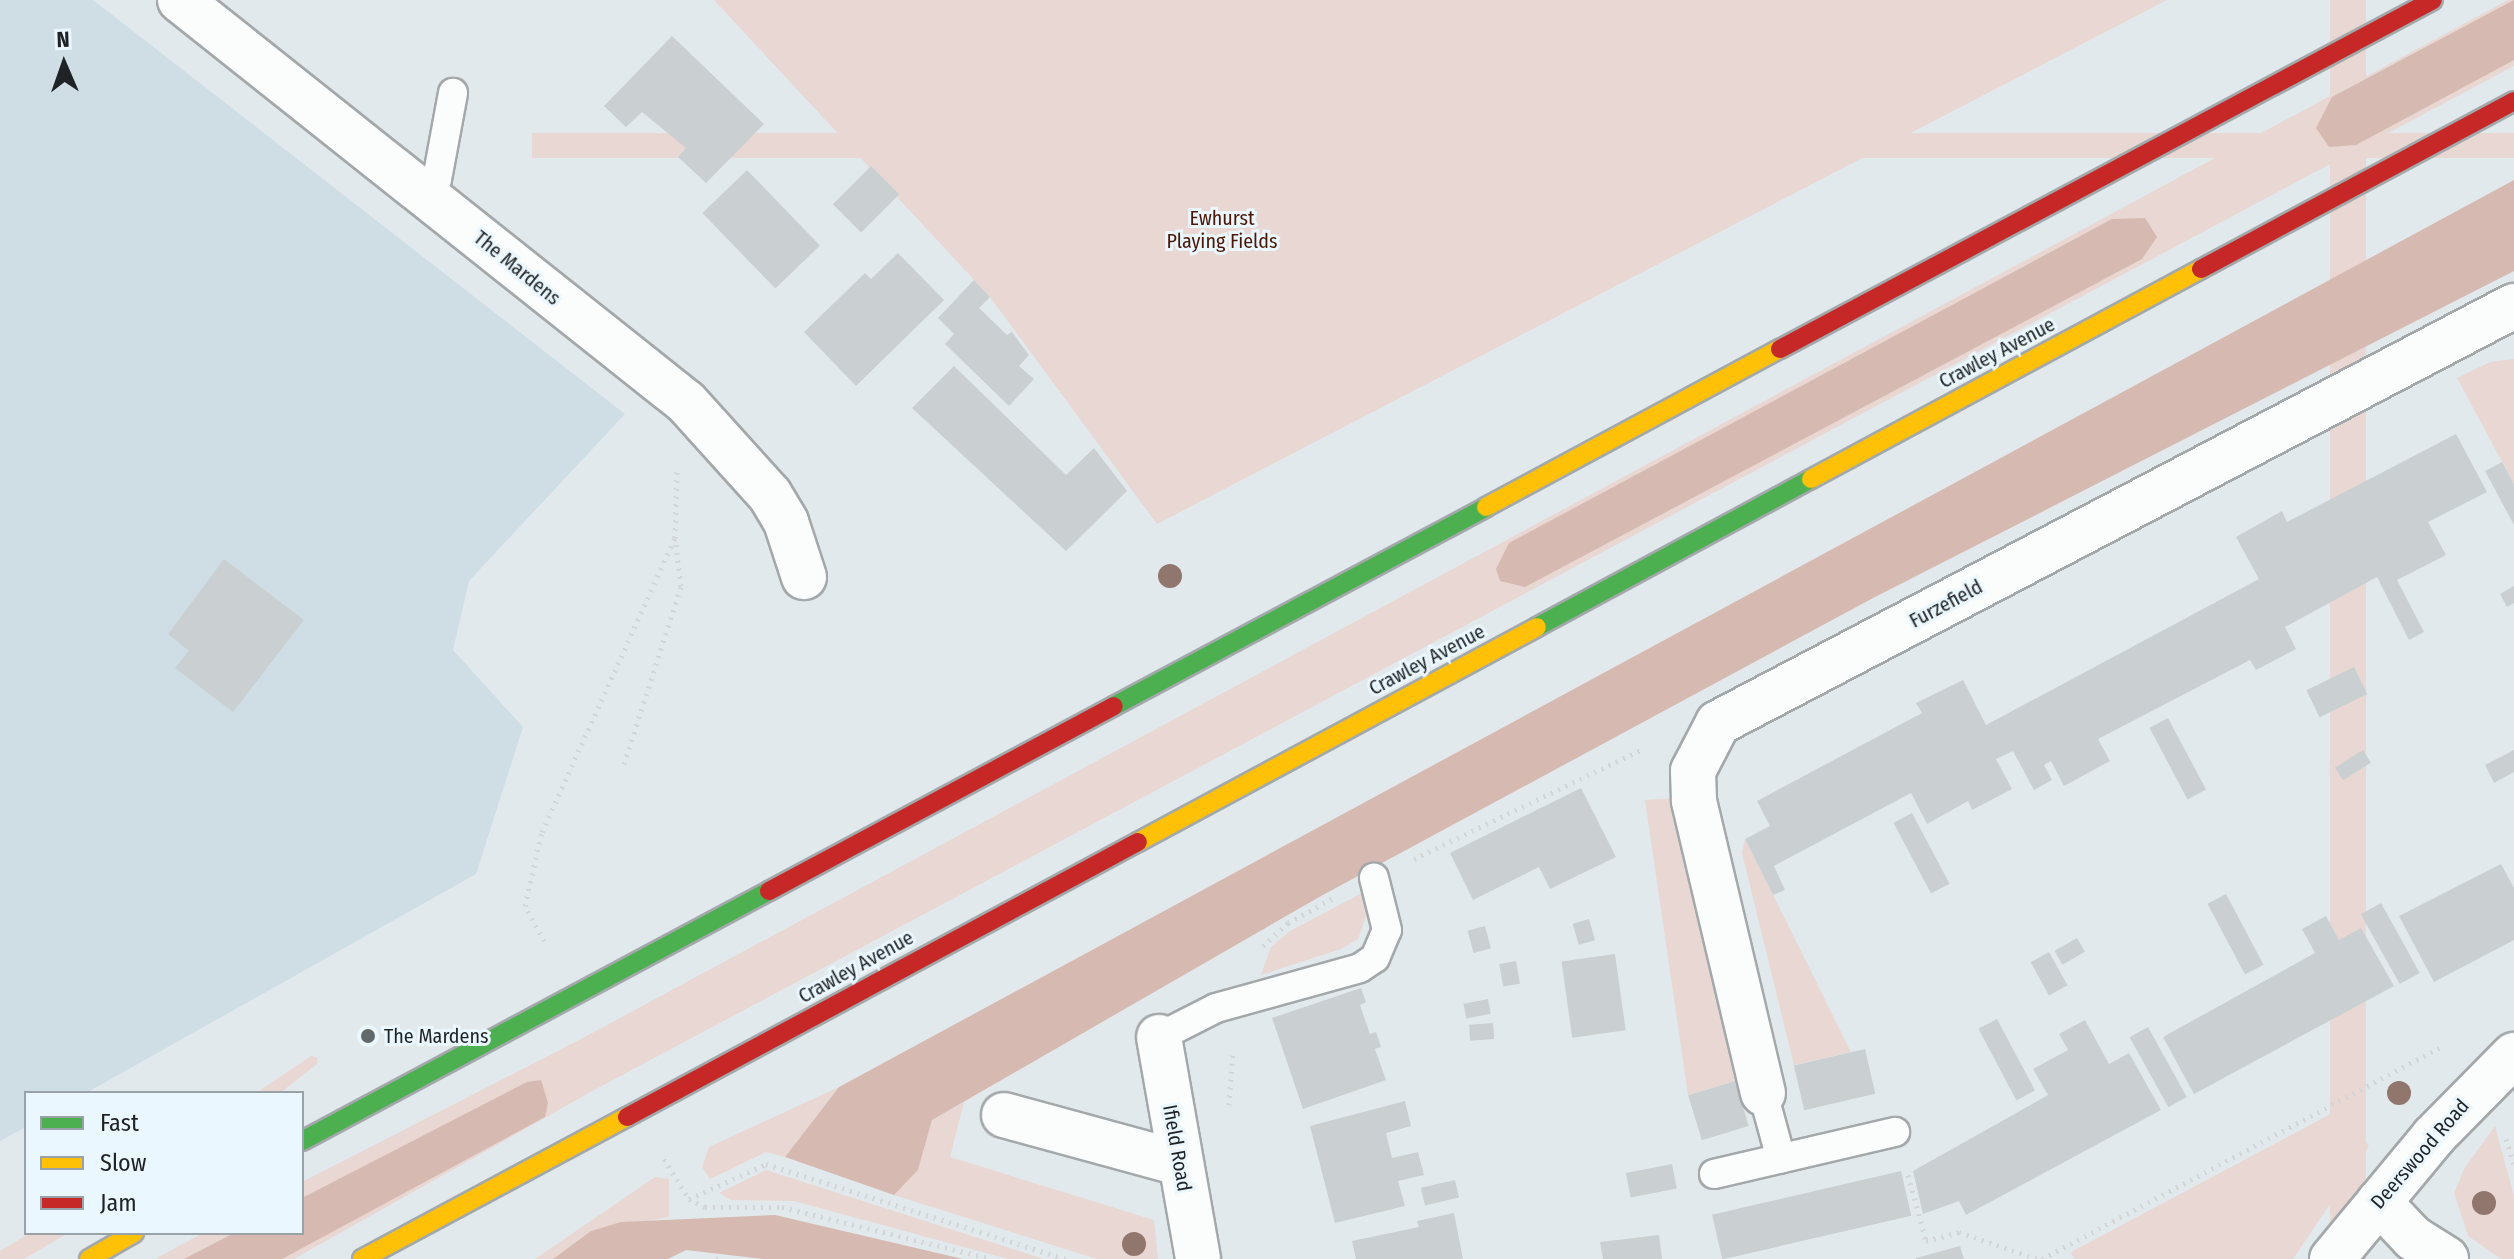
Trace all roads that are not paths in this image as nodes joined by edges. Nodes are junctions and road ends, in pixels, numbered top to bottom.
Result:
1 (180, 0) edge
2 (2433, 0) edge
3 (453, 93) dead end
4 (2514, 101) edge
5 (433, 201) junction
6 (2514, 306) edge
7 (804, 577) dead end
8 (1374, 878) road end
9 (1159, 1037) joint
10 (2501, 1066) edge
11 (1763, 1093) joint
12 (1004, 1115) dead end
13 (1895, 1132) road end
14 (304, 1140) edge
15 (1781, 1159) junction
16 (1179, 1163) junction
17 (1714, 1174) dead end
18 (2379, 1202) junction
19 (131, 1235) edge
20 (89, 1259) edge
21 (362, 1259) edge
22 (1198, 1259) edge
23 (2332, 1259) edge
24 (2446, 1259) edge

1 - 5 street, The Mardens
2 - 14 main road
3 - 5 lane
4 - 21 main road, Crawley Avenue
5 - 7 street, The Mardens
6 - 11 street, Furzefield
8 - 9 lane
9 - 16 street, Ifield Road
10 - 18 street, Deerswood Road
11 - 15 lane
12 - 16 street
13 - 15 lane
15 - 17 lane
16 - 22 street, Ifield Road
18 - 23 street, Deerswood Road
18 - 24 street
19 - 20 main road

